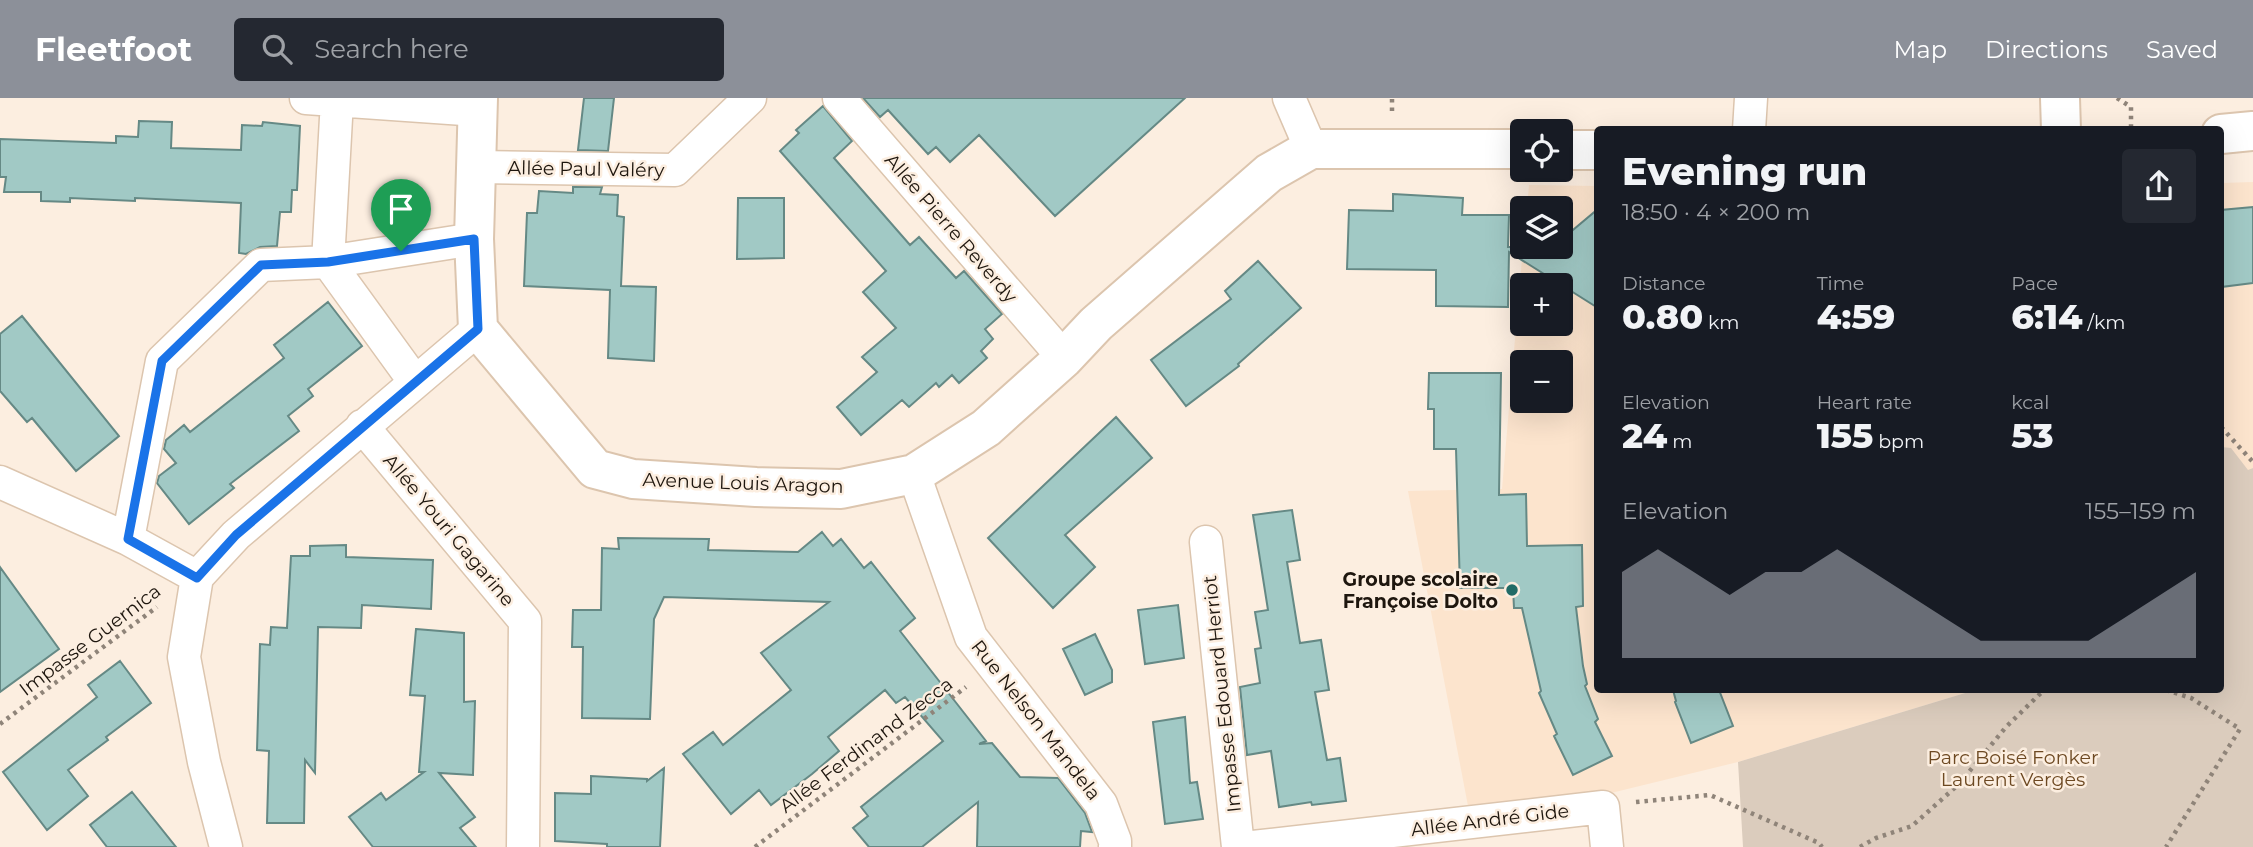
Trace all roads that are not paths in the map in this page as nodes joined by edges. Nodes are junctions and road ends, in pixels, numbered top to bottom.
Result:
1 (306, 98) edge
2 (750, 98) edge
3 (839, 98) edge
4 (1289, 98) edge
5 (1751, 98) edge
6 (2060, 98) edge
7 (337, 100) junction
8 (478, 104) edge
9 (1749, 126) edge
10 (2060, 126) edge
11 (2253, 131) edge
12 (2224, 134) edge
13 (1311, 149) junction
14 (1510, 149) edge
15 (1573, 150) edge
16 (1594, 150) edge
17 (477, 167) junction
18 (474, 239) junction
19 (328, 262) junction
20 (478, 329) junction
21 (1064, 358) junction
22 (415, 382) junction
23 (362, 426) junction
24 (914, 474) junction
25 (0, 482) edge
26 (128, 539) junction
27 (1206, 542) dead end
28 (197, 578) junction
29 (226, 847) edge
30 (523, 847) edge
31 (1115, 847) edge
32 (1238, 847) edge
33 (1253, 847) edge
34 (1607, 847) edge

1 - 7 street
2 - 17 street, Allée Paul Valéry
3 - 21 street, Allée Pierre Reverdy
4 - 13 street
5 - 9 street
6 - 10 street
7 - 8 street
7 - 19 street
8 - 17 street
11 - 12 street
13 - 14 street, Avenue Louis Aragon
13 - 21 street, Avenue Louis Aragon
15 - 16 street
17 - 18 street
18 - 19 street
18 - 20 street
19 - 22 street
19 - 26 street
20 - 22 street
20 - 24 street, Avenue Louis Aragon
21 - 24 street, Avenue Louis Aragon
22 - 23 street
23 - 28 street
23 - 30 street, Allée Youri Gagarine
24 - 31 street, Rue Nelson Mandela
25 - 26 street
26 - 28 street
27 - 32 street, Impasse Edouard Herriot
28 - 29 street
33 - 34 street, Allée André Gide

